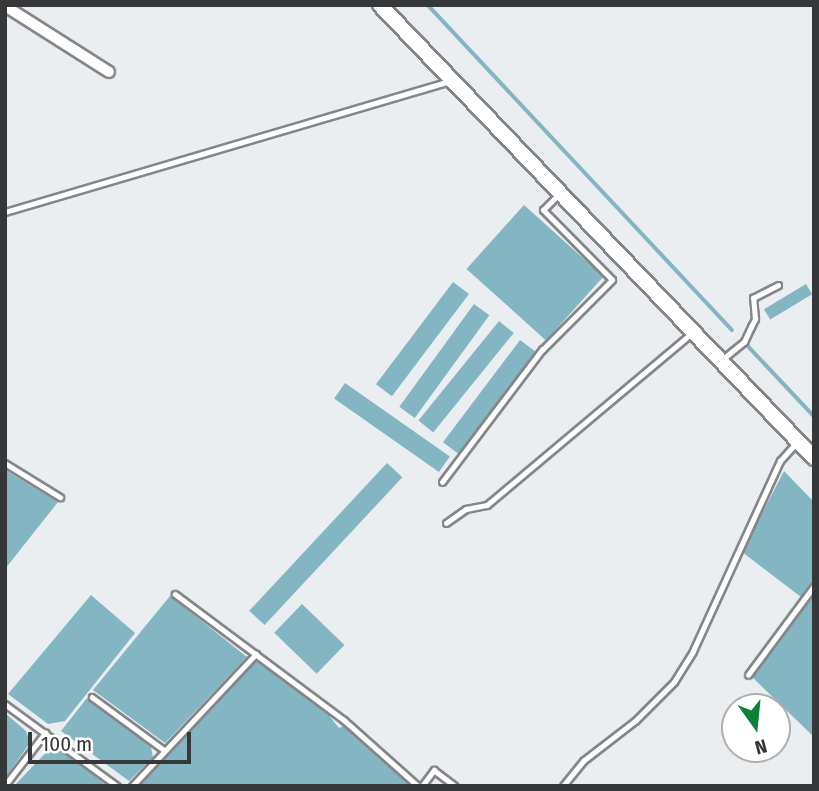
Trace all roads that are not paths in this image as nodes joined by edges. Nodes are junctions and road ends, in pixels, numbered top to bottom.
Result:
1 (380, 5) edge
2 (5, 6) edge
3 (109, 72) dead end
4 (453, 79) junction
5 (561, 193) junction
6 (5, 212) edge
7 (778, 285) dead end
8 (693, 333) junction
9 (720, 361) junction
10 (797, 441) junction
11 (814, 458) edge
12 (5, 463) edge
13 (442, 482) dead end
14 (60, 497) dead end
15 (446, 523) dead end
16 (814, 586) edge
17 (175, 594) dead end
18 (256, 654) junction
19 (748, 675) dead end
20 (92, 697) dead end
21 (5, 704) edge
22 (45, 733) junction
23 (163, 750) junction
24 (5, 785) edge
25 (117, 786) edge
26 (132, 786) edge
27 (420, 786) edge
28 (455, 786) edge
29 (563, 786) edge

1 - 4 main road
2 - 3 street
4 - 5 main road
4 - 6 lane
5 - 8 main road
5 - 13 lane
7 - 9 lane
8 - 9 main road
8 - 15 lane
9 - 10 main road
10 - 11 main road
10 - 29 lane
12 - 14 lane
16 - 19 lane
17 - 18 lane
18 - 23 lane
18 - 27 lane
20 - 23 lane
21 - 22 lane
22 - 24 lane
22 - 25 lane
23 - 26 lane
27 - 28 lane

